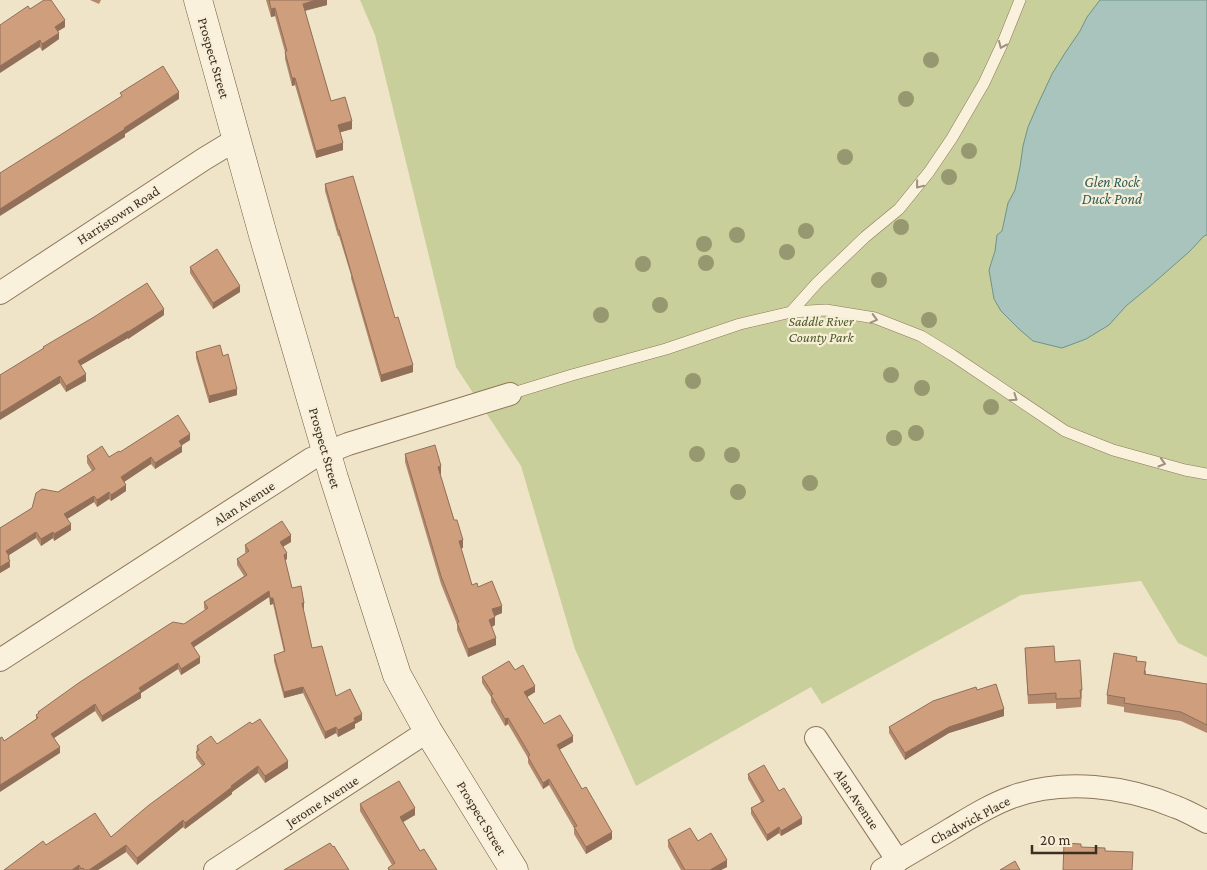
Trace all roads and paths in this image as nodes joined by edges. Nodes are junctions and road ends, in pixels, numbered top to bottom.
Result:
1 (198, 0) edge
2 (1020, 0) edge
3 (237, 139) junction
4 (0, 293) edge
5 (791, 312) junction
6 (510, 394) joint
7 (327, 453) junction
8 (1207, 474) edge
9 (0, 660) edge
10 (428, 732) junction
11 (816, 738) dead end
12 (1207, 822) edge
13 (890, 865) edge
14 (215, 870) edge
15 (514, 870) edge

1 - 3 main road, Prospect Street
2 -> 5 lane
3 - 4 street, Harristown Road
3 - 7 main road, Prospect Street
5 - 6 lane
5 -> 8 lane
6 - 7 street, Alan Avenue
7 - 9 street, Alan Avenue
7 - 10 main road, Prospect Street
10 - 14 street, Jerome Avenue
10 - 15 main road, Prospect Street
11 - 13 street, Alan Avenue
12 - 13 street, Chadwick Place

